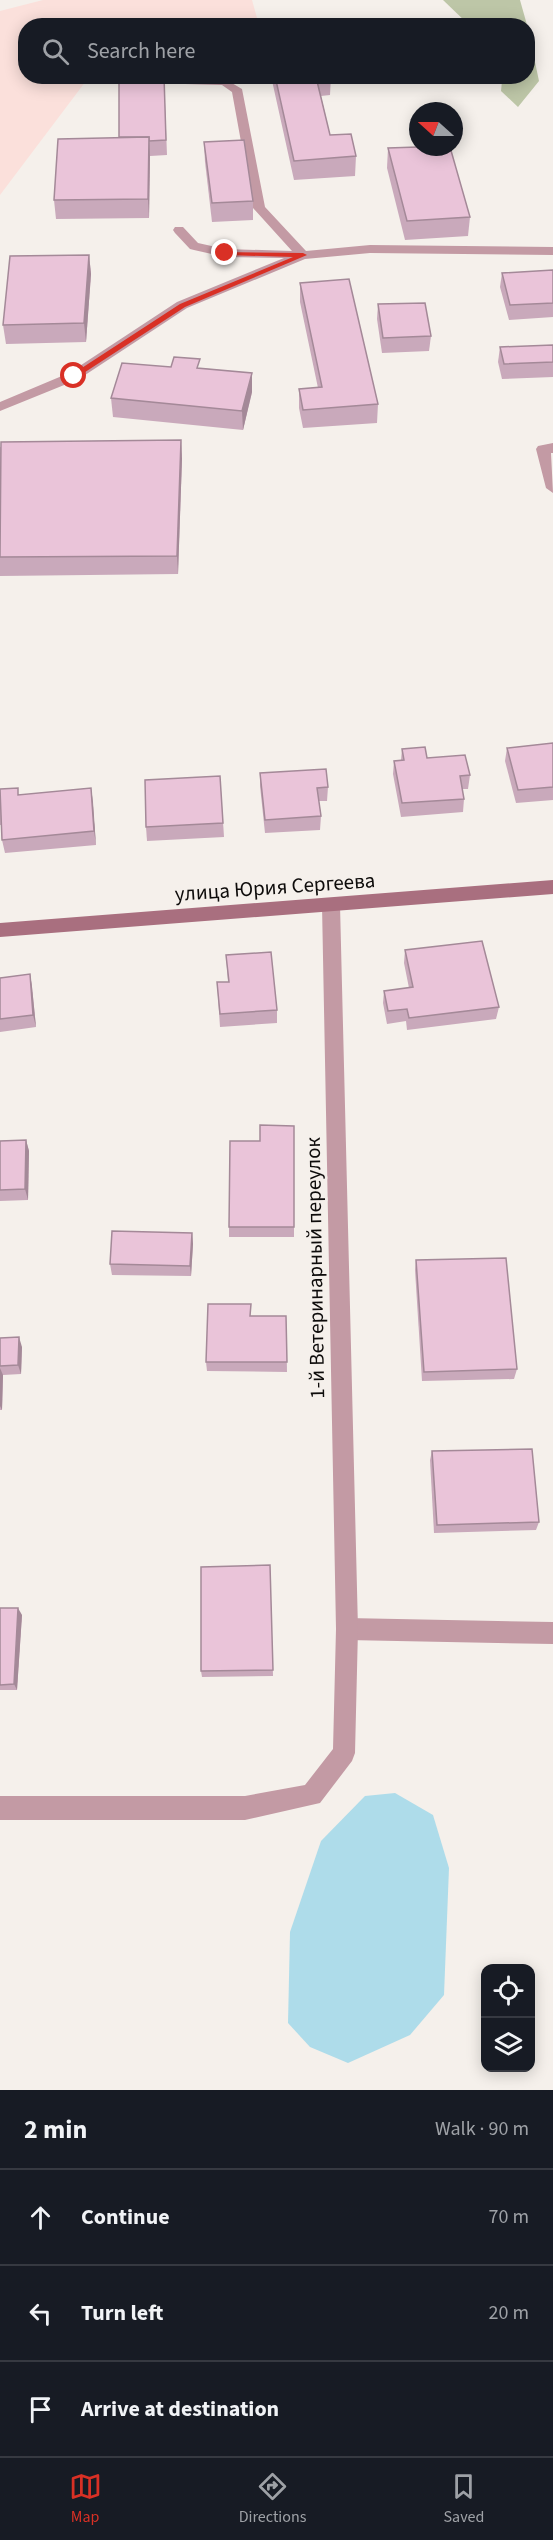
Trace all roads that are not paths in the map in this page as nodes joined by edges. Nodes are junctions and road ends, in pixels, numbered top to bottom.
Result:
1 (228, 84) edge
2 (179, 230) dead end
3 (553, 251) edge
4 (303, 255) junction
5 (0, 407) edge
6 (553, 448) edge
7 (553, 488) edge
8 (553, 887) edge
9 (331, 905) junction
10 (0, 930) edge
11 (347, 1629) junction
12 (553, 1633) edge
13 (0, 1808) edge

1 - 4 street
2 - 4 street
3 - 4 street
4 - 5 street
6 - 7 street
8 - 9 main road, улица Юрия Сергеева
9 - 10 main road, улица Юрия Сергеева
9 - 11 street, 1-й Ветеринарный переулок
11 - 12 street
11 - 13 street, 1-й Ветеринарный переулок

